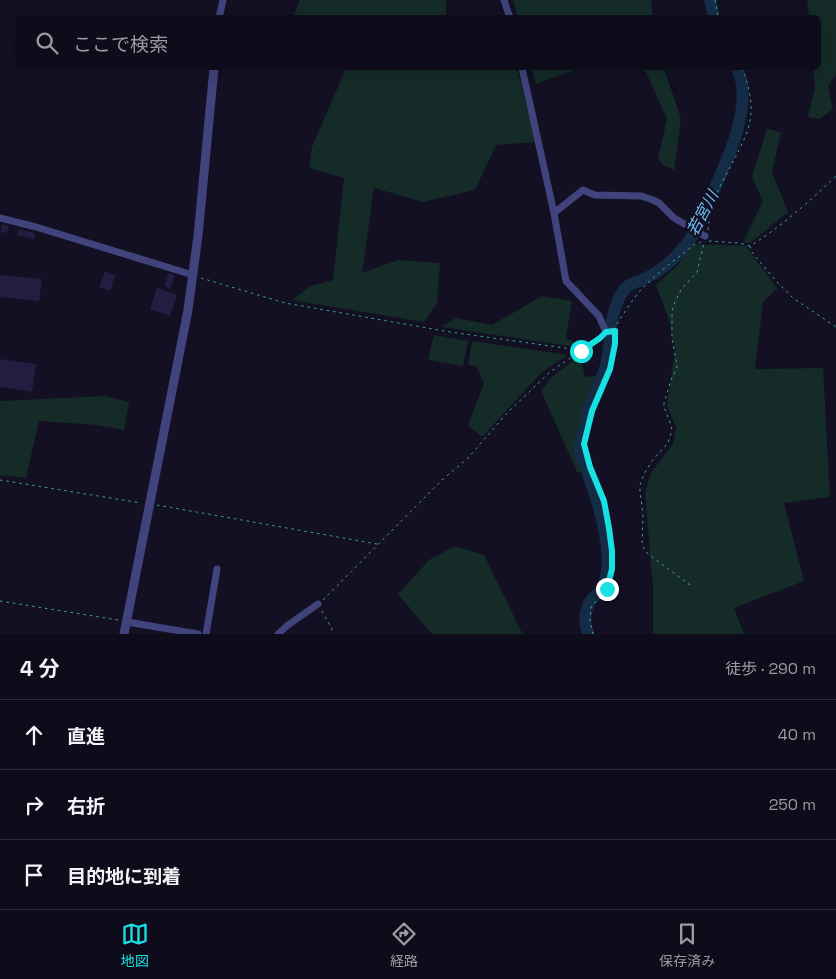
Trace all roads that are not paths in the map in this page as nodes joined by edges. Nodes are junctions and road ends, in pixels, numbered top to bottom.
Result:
1 (223, 0) edge
2 (504, 0) edge
3 (220, 15) edge
4 (509, 15) edge
5 (214, 70) edge
6 (522, 70) edge
7 (554, 213) junction
8 (0, 218) edge
9 (705, 239) road end
10 (193, 275) junction
11 (615, 331) road end
12 (217, 568) dead end
13 (318, 604) road end
14 (127, 622) junction
15 (124, 634) edge
16 (198, 634) edge
17 (206, 634) edge
18 (278, 634) edge

1 - 3 street
2 - 4 street
5 - 10 street
6 - 7 street
7 - 9 street
7 - 11 street
8 - 10 street
10 - 14 street
12 - 17 street
13 - 18 street
14 - 15 street
14 - 16 street

